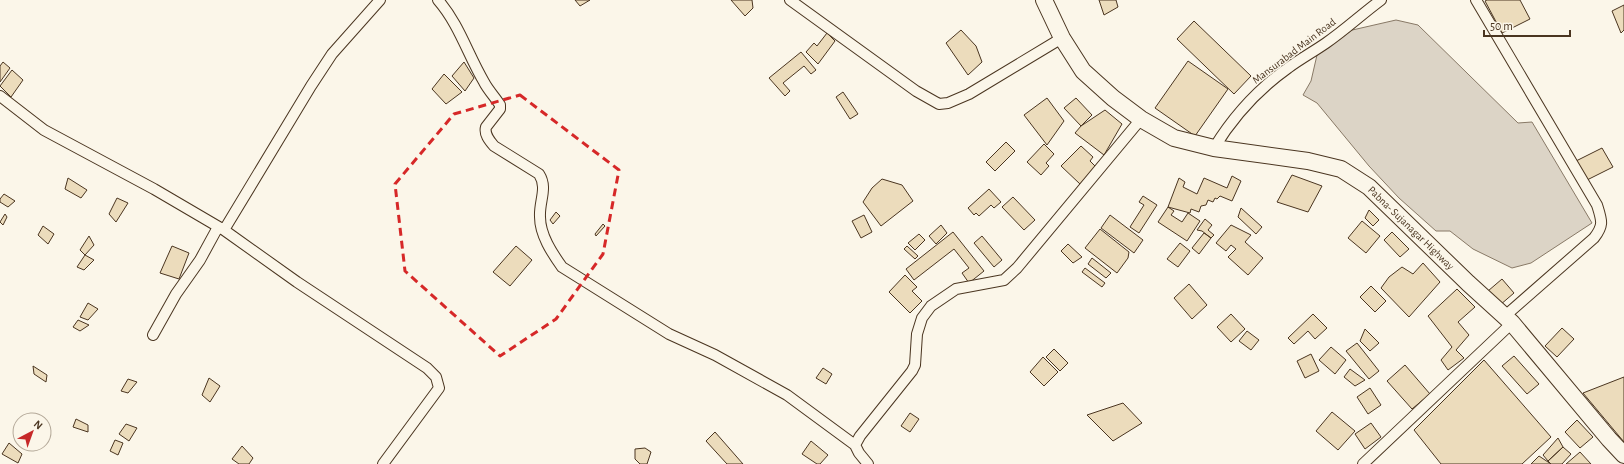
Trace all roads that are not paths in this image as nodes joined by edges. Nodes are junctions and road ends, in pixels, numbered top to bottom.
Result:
1 (380, 0) edge
2 (438, 0) edge
3 (790, 0) edge
4 (1044, 0) edge
5 (1381, 0) edge
6 (1476, 0) edge
7 (1062, 38) junction
8 (0, 96) edge
9 (1141, 120) junction
10 (1214, 148) junction
11 (221, 229) junction
12 (1508, 319) junction
13 (153, 335) dead end
14 (855, 445) junction
15 (1624, 455) edge
16 (384, 464) edge
17 (868, 464) edge
18 (1363, 464) edge

1 - 11 street
2 - 14 street
3 - 7 street
4 - 7 main road, Pabna- Sujanagar Highway
5 - 10 street, Mansurabad Main Road
6 - 12 street
7 - 9 main road, Pabna- Sujanagar Highway
8 - 11 street
9 - 10 main road, Pabna- Sujanagar Highway
9 - 14 street
10 - 12 main road, Pabna- Sujanagar Highway
11 - 13 street
11 - 16 street
12 - 15 main road, Pabna- Sujanagar Highway
12 - 18 street
14 - 17 street

